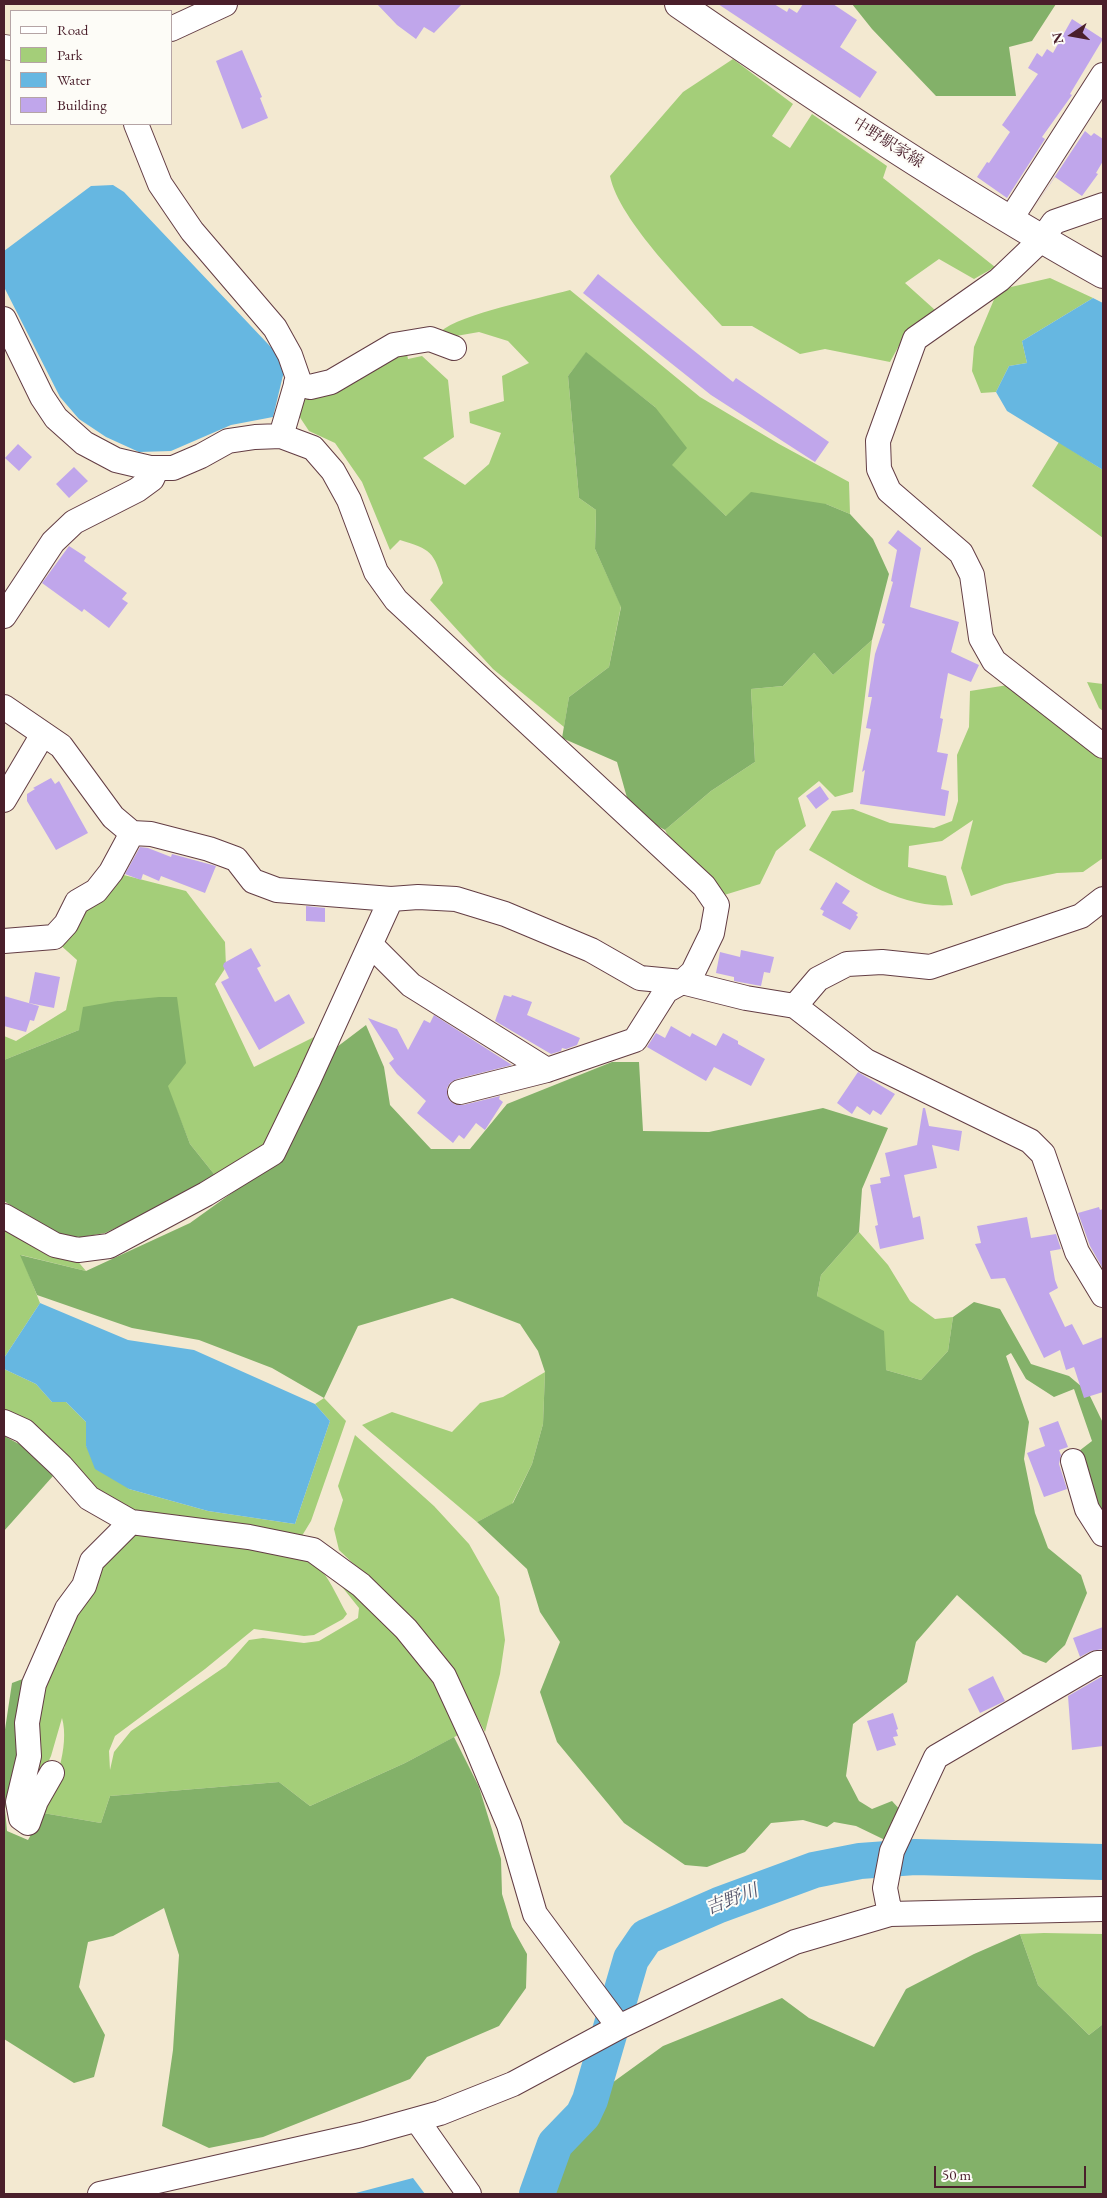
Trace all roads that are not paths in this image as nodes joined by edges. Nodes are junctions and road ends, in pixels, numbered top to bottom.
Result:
1 (225, 4) edge
2 (679, 4) edge
3 (172, 29) edge
4 (1103, 75) edge
5 (136, 125) edge
6 (1103, 205) edge
7 (1010, 220) junction
8 (1042, 239) junction
9 (1103, 274) edge
10 (4, 318) edge
11 (454, 348) dead end
12 (296, 383) junction
13 (281, 436) junction
14 (157, 468) junction
15 (4, 616) edge
16 (4, 707) edge
17 (43, 734) junction
18 (1103, 746) edge
19 (4, 800) edge
20 (132, 833) junction
21 (1103, 899) edge
22 (391, 900) junction
23 (4, 941) edge
24 (371, 945) junction
25 (682, 982) junction
26 (795, 1006) junction
27 (547, 1070) junction
28 (460, 1092) dead end
29 (4, 1216) edge
30 (1103, 1295) edge
31 (4, 1422) edge
32 (1073, 1461) dead end
33 (131, 1522) junction
34 (1103, 1534) edge
35 (1103, 1663) edge
36 (52, 1773) dead end
37 (1103, 1909) edge
38 (890, 1914) junction
39 (619, 2027) junction
40 (417, 2120) junction
41 (100, 2194) edge
42 (470, 2194) edge

1 - 3 street
2 - 7 main road, 中野駅家線
4 - 7 street
5 - 12 street
6 - 8 street
7 - 8 main road, 中野駅家線
8 - 9 main road, 中野駅家線
8 - 18 street
10 - 14 street
11 - 12 street
12 - 13 street
13 - 14 street
13 - 25 street
14 - 15 street
16 - 17 street
17 - 19 street
17 - 20 street
20 - 22 street
20 - 23 street
21 - 26 street
22 - 24 street
22 - 25 street
24 - 27 street
24 - 29 street
25 - 26 street
25 - 27 street
26 - 30 street
27 - 28 street
31 - 33 street
32 - 34 street
33 - 36 street
33 - 39 street
35 - 38 street
37 - 38 street
38 - 39 street
39 - 40 street
40 - 41 street
40 - 42 street

